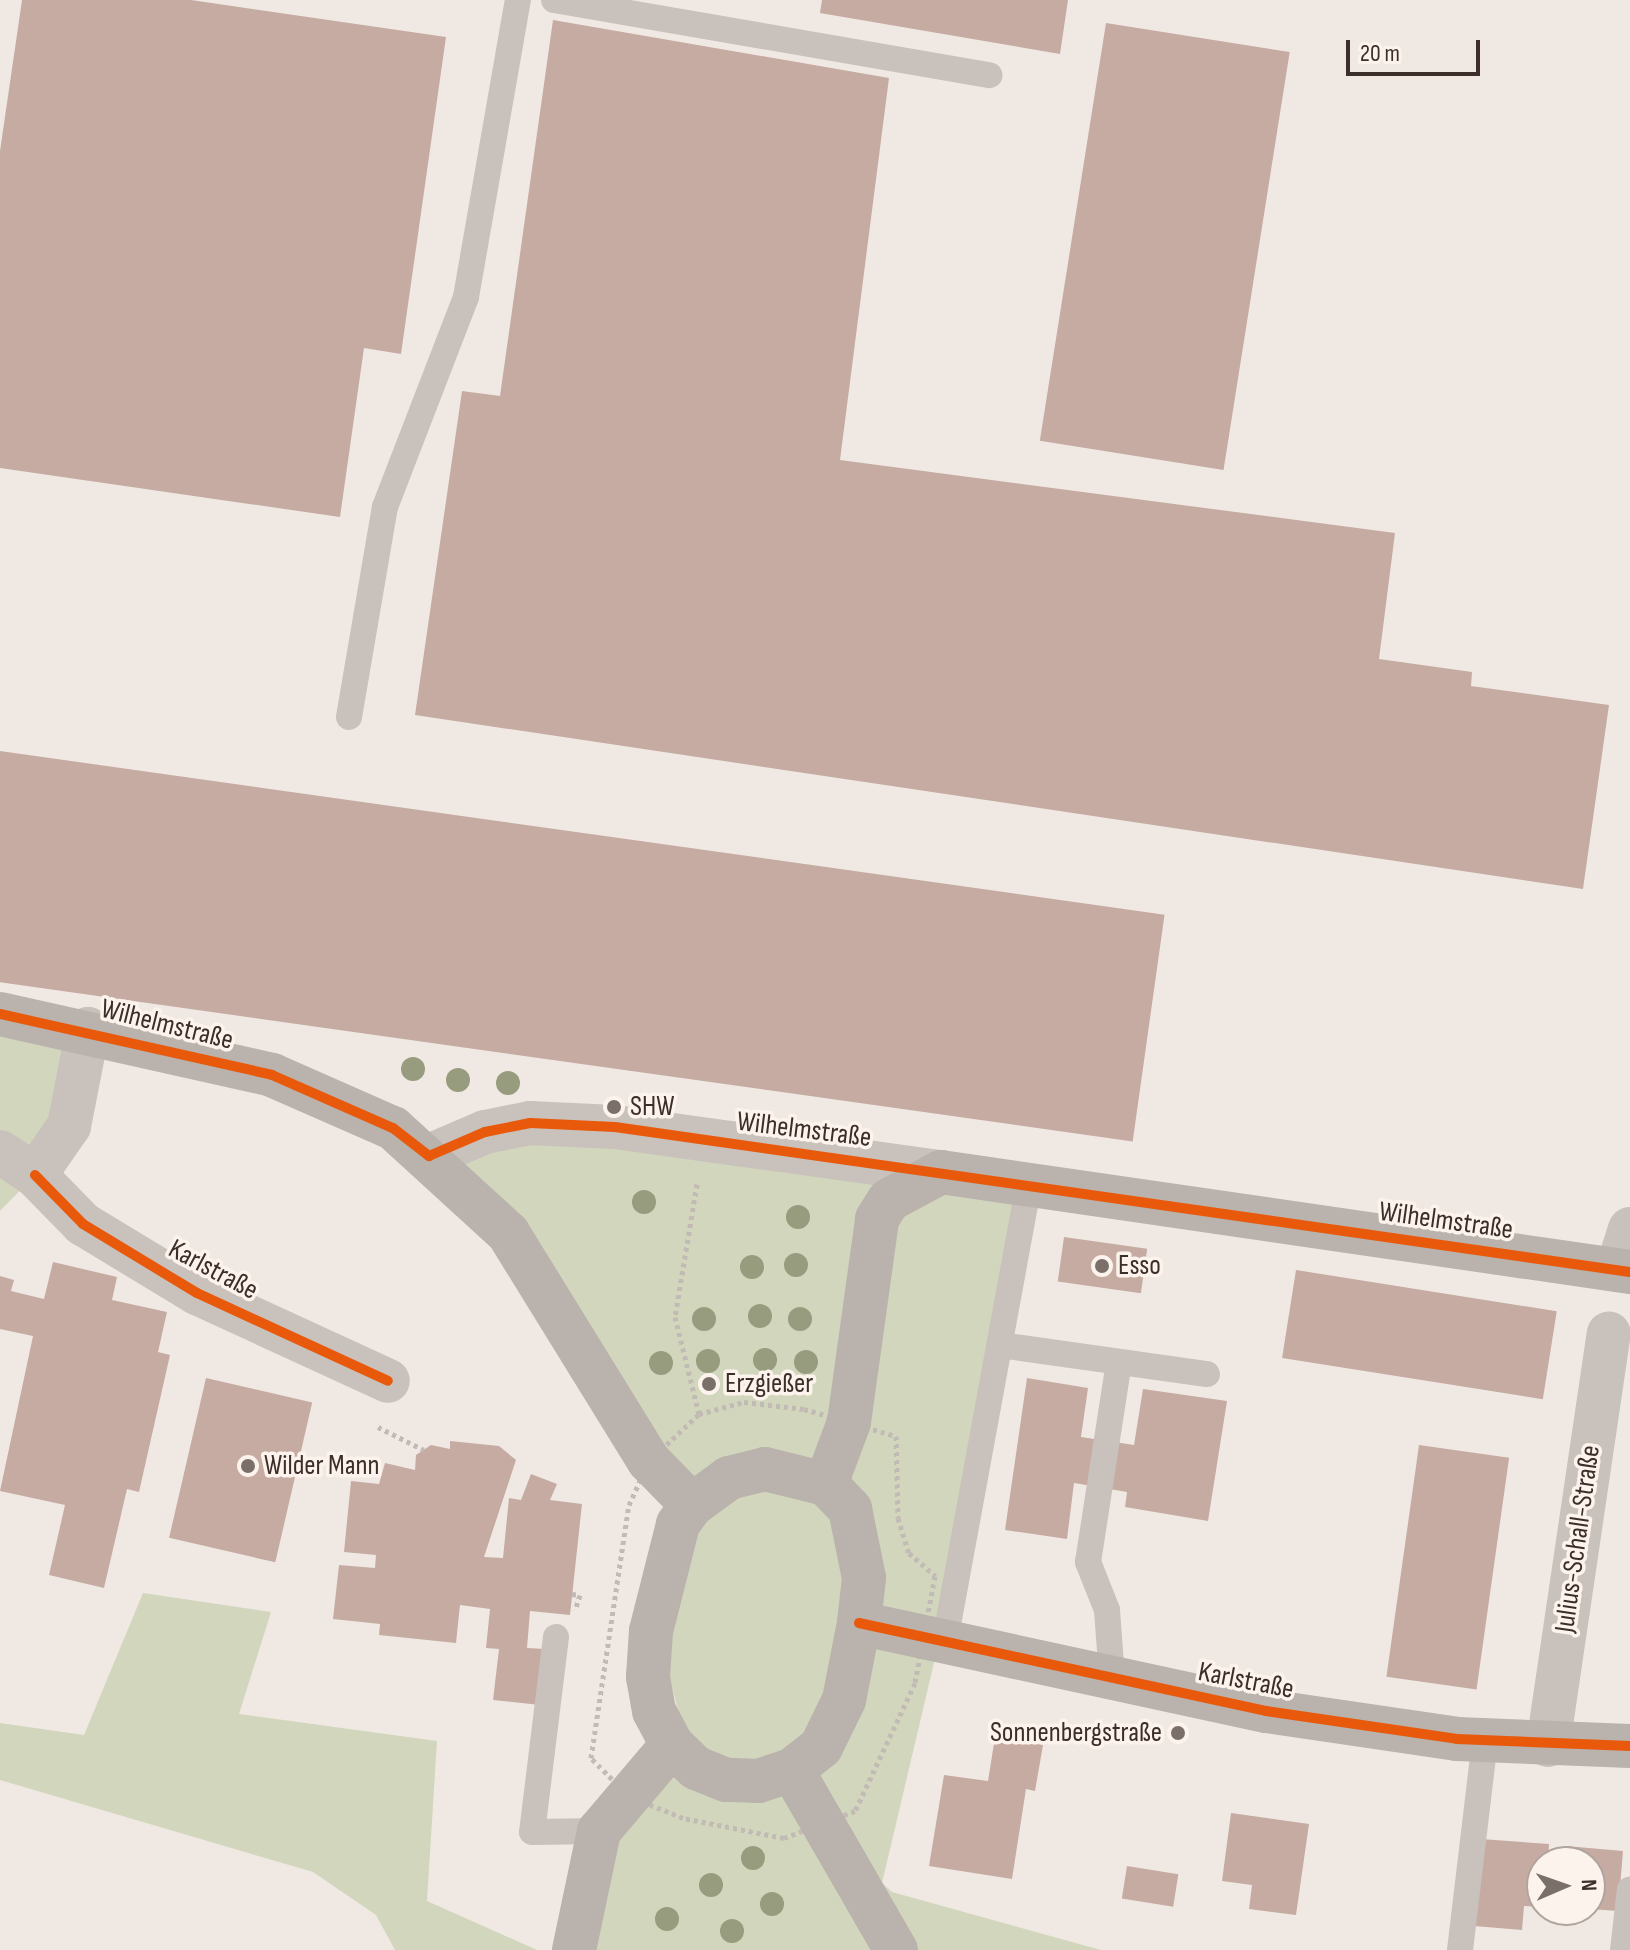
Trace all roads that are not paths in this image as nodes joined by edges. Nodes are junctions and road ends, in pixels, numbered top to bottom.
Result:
1 (518, 0) edge
2 (554, 0) edge
3 (990, 75) dead end
4 (349, 717) dead end
5 (0, 1014) edge
6 (88, 1029) junction
7 (429, 1156) junction
8 (18, 1164) edge
9 (941, 1172) junction
10 (1029, 1185) junction
11 (1626, 1257) edge
12 (1609, 1333) dead end
13 (1000, 1345) junction
14 (1119, 1362) junction
15 (1207, 1374) dead end
16 (388, 1381) dead end
17 (826, 1484) junction
18 (692, 1505) junction
19 (859, 1623) junction
20 (556, 1637) dead end
21 (936, 1639) junction
22 (1112, 1678) junction
23 (1485, 1741) junction
24 (672, 1745) junction
25 (1548, 1745) junction
26 (1630, 1746) edge
27 (792, 1770) junction
28 (599, 1831) junction
29 (1630, 1889) edge
30 (574, 1950) edge
31 (896, 1950) edge
32 (1460, 1950) edge
33 (1623, 1950) edge

1 - 4 lane
2 - 3 lane
5 - 6 street, Wilhelmstraße
6 - 7 street, Wilhelmstraße
6 - 8 street
7 - 9 street, Wilhelmstraße
7 - 18 street, Wilhelmstraße
8 - 16 street, Karlstraße
9 - 10 street, Wilhelmstraße
9 - 17 street
10 - 11 street, Wilhelmstraße
10 - 13 lane
12 - 25 street, Julius-Schall-Straße
13 - 14 lane
13 - 21 lane
14 - 15 lane
14 - 22 lane
17 - 18 street
17 - 19 street
18 - 24 street
19 - 21 street, Karlstraße
19 - 27 street
20 - 28 lane
21 - 22 street, Karlstraße
22 - 23 street, Karlstraße
23 - 25 street, Karlstraße
23 - 32 lane
24 - 27 street
24 - 28 street
25 - 26 street, Karlstraße
27 - 31 street
28 - 30 street
29 - 33 lane

